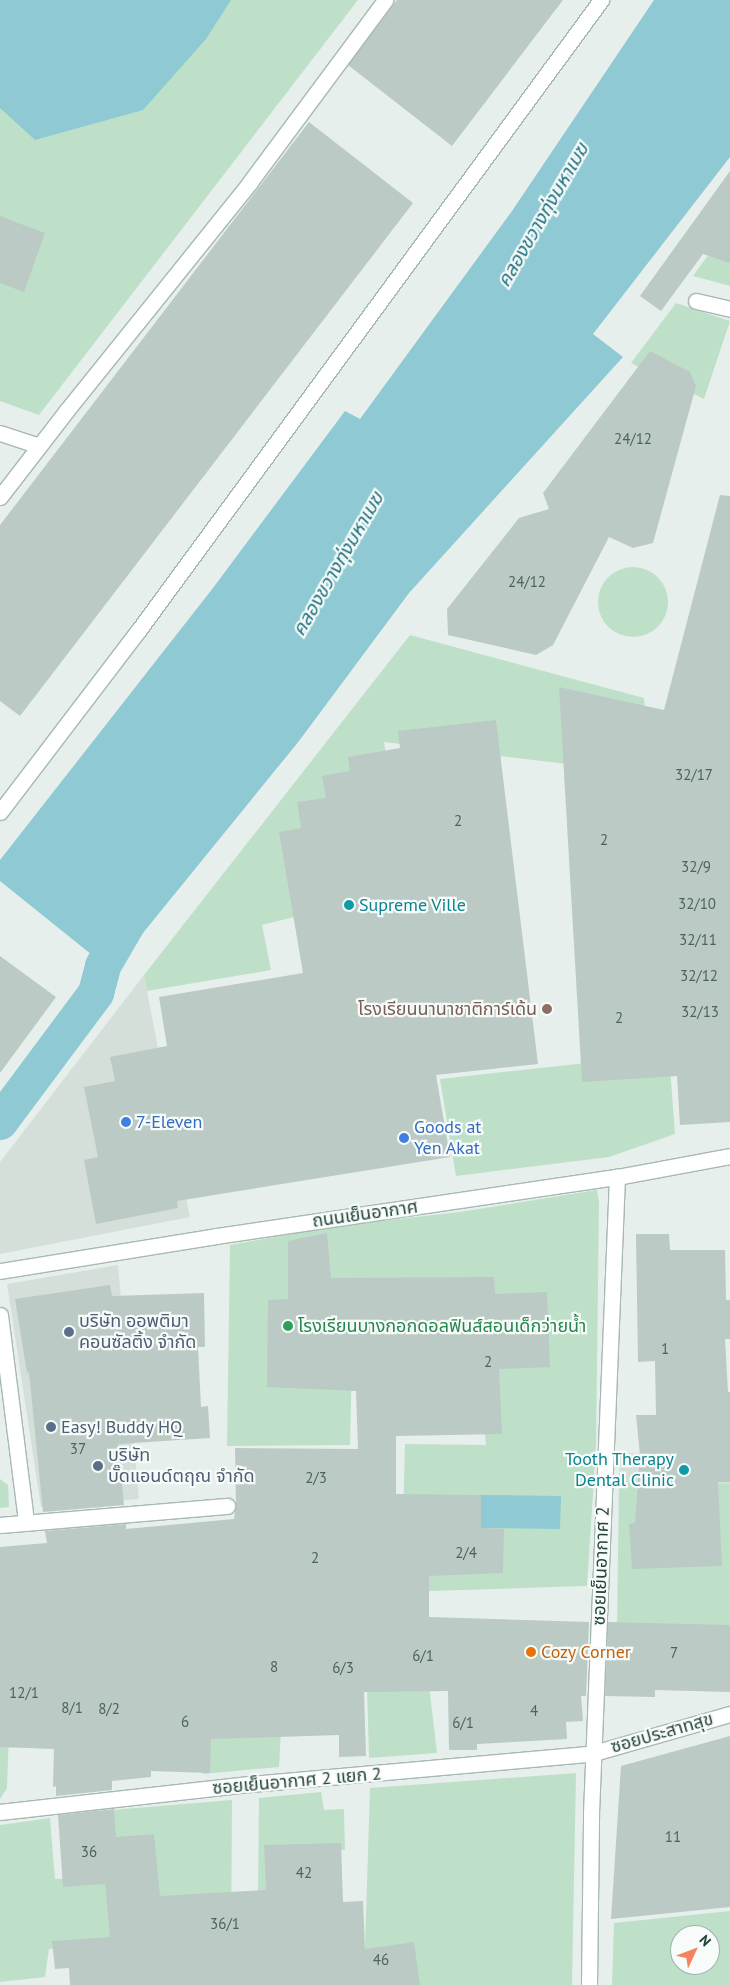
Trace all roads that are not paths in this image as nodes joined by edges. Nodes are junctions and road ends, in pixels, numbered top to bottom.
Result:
1 (385, 0) edge
2 (601, 0) edge
3 (696, 300) dead end
4 (730, 309) edge
5 (0, 433) edge
6 (39, 446) junction
7 (0, 497) edge
8 (0, 812) edge
9 (730, 1156) edge
10 (616, 1177) junction
11 (0, 1271) edge
12 (0, 1315) edge
13 (227, 1506) dead end
14 (26, 1522) junction
15 (0, 1525) edge
16 (730, 1714) edge
17 (594, 1753) junction
18 (0, 1812) edge
19 (589, 1985) edge

1 - 6 street
2 - 8 street
3 - 4 street
5 - 6 street
6 - 7 street
9 - 10 street, ถนนเย็นอากาศ
10 - 11 street, ถนนเย็นอากาศ
10 - 17 street, ซอยเย็นอากาศ 2
12 - 14 street
13 - 14 street
14 - 15 street
16 - 17 street, ซอยประสาทสุข
17 - 18 street, ซอยเย็นอากาศ 2 แยก 2
17 - 19 street, ซอยเย็นอากาศ 2

